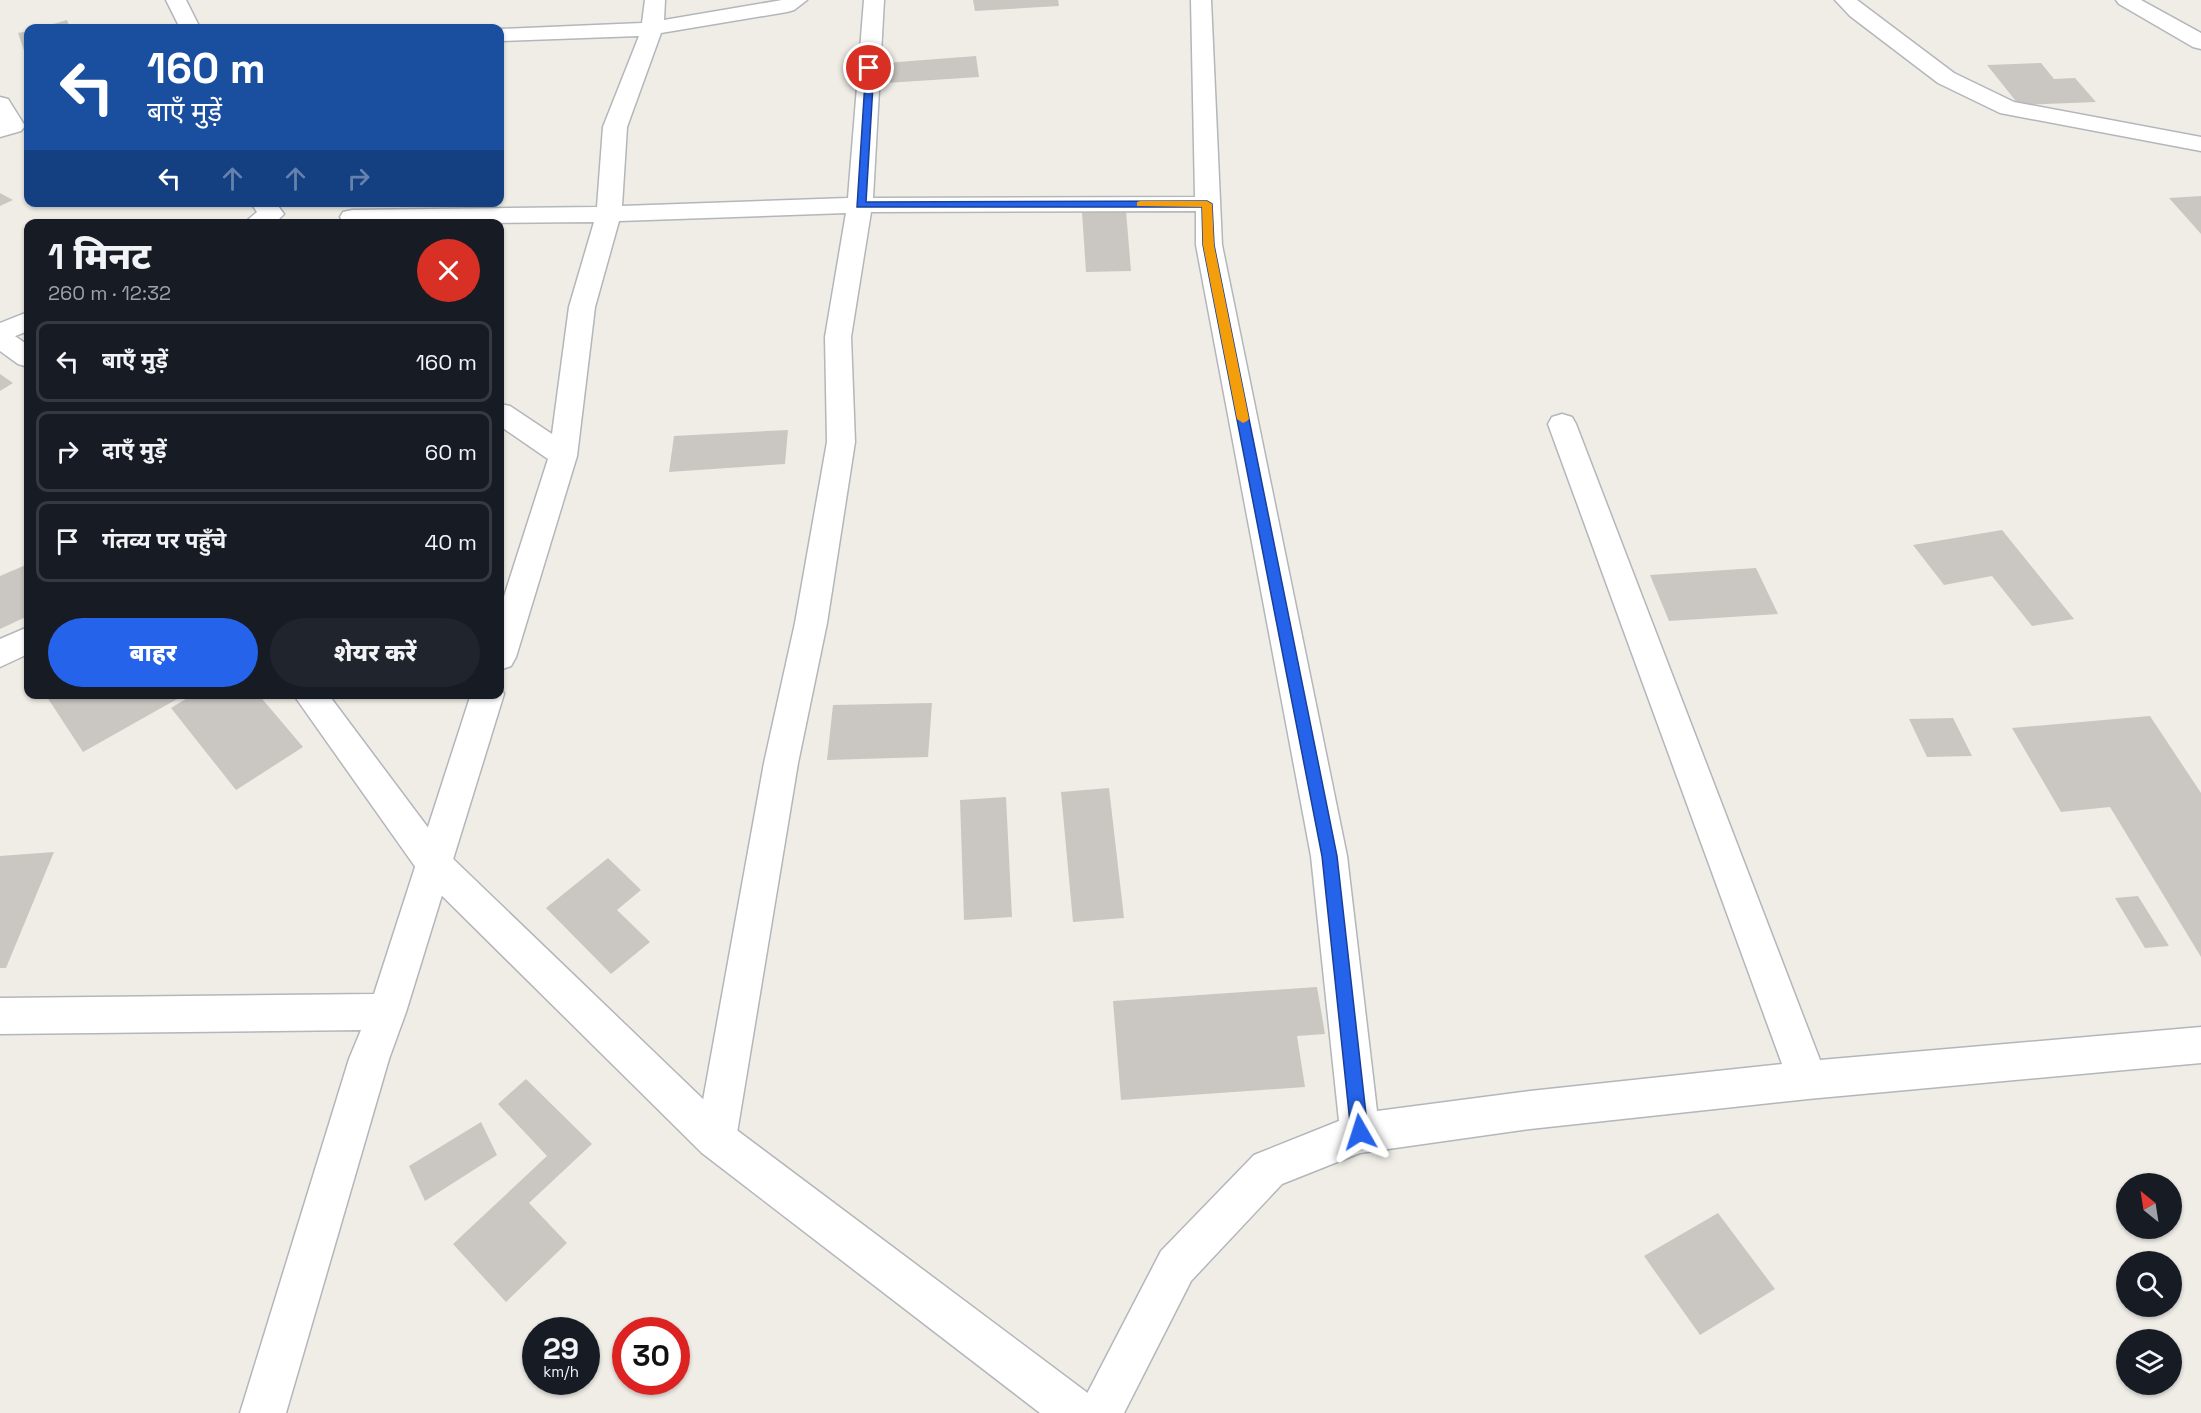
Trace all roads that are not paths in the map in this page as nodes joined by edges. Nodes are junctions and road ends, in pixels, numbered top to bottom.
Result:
1 (176, 0) edge
2 (655, 0) edge
3 (796, 0) edge
4 (874, 0) edge
5 (1201, 0) edge
6 (1845, 0) edge
7 (2126, 0) edge
8 (188, 24) edge
9 (652, 29) junction
10 (504, 34) edge
11 (2201, 42) edge
12 (0, 104) edge
13 (14, 127) edge
14 (2201, 144) edge
15 (1207, 204) junction
16 (860, 205) junction
17 (353, 214) edge
18 (609, 214) junction
19 (24, 323) edge
20 (0, 333) edge
21 (0, 338) edge
22 (24, 355) edge
23 (504, 416) edge
24 (1562, 424) dead end
25 (563, 456) junction
26 (24, 641) edge
27 (504, 644) edge
28 (0, 654) edge
29 (313, 699) edge
30 (486, 699) edge
31 (434, 864) junction
32 (387, 1012) junction
33 (0, 1016) edge
34 (2201, 1045) edge
35 (1808, 1080) junction
36 (1360, 1132) junction
37 (716, 1139) junction
38 (263, 1413) edge
39 (1077, 1413) edge
40 (1100, 1413) edge

1 - 8 street
2 - 9 street
3 - 9 street
4 - 16 street
5 - 15 street
6 - 14 street
7 - 11 street
9 - 10 street
9 - 18 street
12 - 13 street
15 - 16 street
15 - 36 street
16 - 18 street
16 - 37 street
17 - 18 street
18 - 25 street
19 - 20 street
21 - 22 street
23 - 25 street
24 - 35 street
25 - 27 street
26 - 28 street
29 - 31 street
30 - 31 street
31 - 32 street
31 - 37 street
32 - 33 street
32 - 38 street
34 - 35 street
35 - 36 street
36 - 40 street
37 - 39 street

